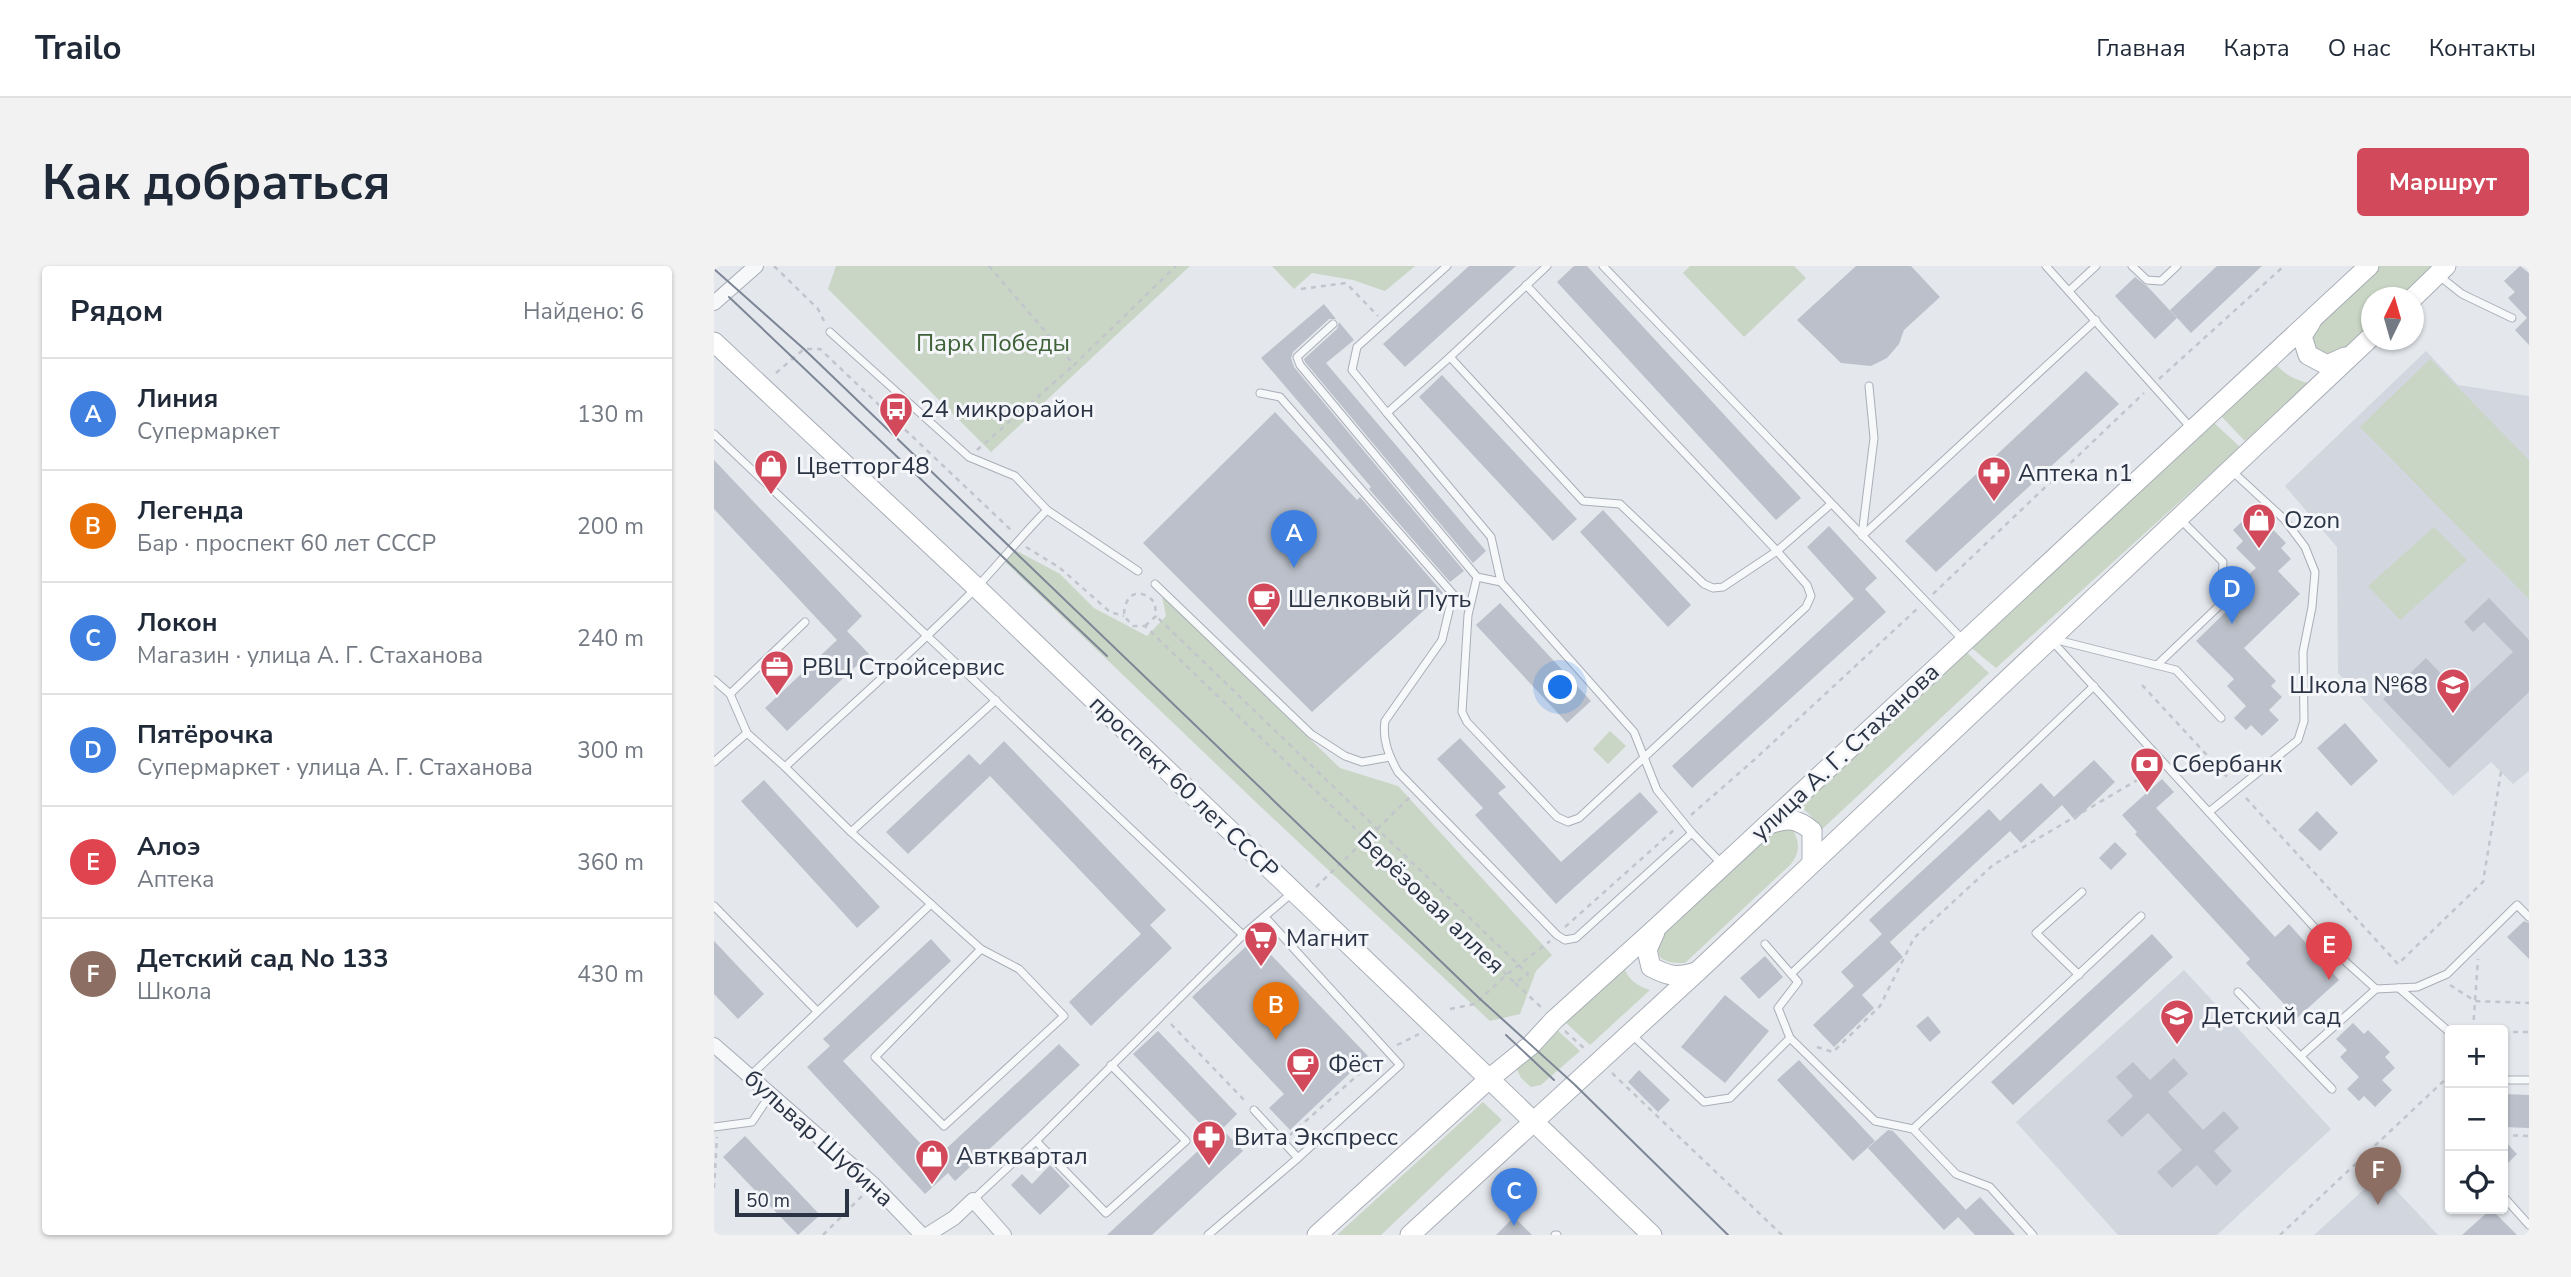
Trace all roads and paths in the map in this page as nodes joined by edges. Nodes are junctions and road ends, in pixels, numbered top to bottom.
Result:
1 (756, 266) edge
2 (774, 266) edge
3 (989, 266) edge
4 (1176, 266) edge
5 (1447, 266) edge
6 (1547, 266) edge
7 (1602, 266) edge
8 (2046, 266) edge
9 (2096, 266) edge
10 (2132, 266) edge
11 (2177, 266) edge
12 (2284, 266) edge
13 (2369, 266) edge
14 (2442, 270) edge
15 (1526, 285) junction
16 (2424, 287) edge
17 (1301, 289) dead end
18 (2070, 289) junction
19 (714, 303) edge
20 (2318, 313) junction
21 (2512, 318) dead end
22 (2096, 320) junction
23 (1385, 322) junction
24 (1333, 324) dead end
25 (830, 332) joint
26 (714, 342) edge
27 (2361, 345) edge
28 (2353, 353) junction
29 (1450, 357) junction
30 (1074, 365) junction
31 (776, 373) dead end
32 (2153, 384) junction
33 (1869, 386) dead end
34 (1260, 393) dead end
35 (1387, 413) junction
36 (2192, 429) junction
37 (714, 434) edge
38 (969, 457) junction
39 (2230, 469) junction
40 (1831, 504) junction
41 (1047, 510) junction
42 (2178, 517) junction
43 (1862, 536) junction
44 (1019, 538) junction
45 (1777, 551) junction
46 (1138, 570) dead end
47 (1477, 578) junction
48 (1501, 582) junction
49 (1155, 584) dead end
50 (976, 587) junction
51 (1925, 601) junction
52 (1124, 616) junction
53 (1156, 616) junction
54 (805, 622) dead end
55 (1145, 626) junction
56 (928, 635) junction
57 (2049, 638) junction
58 (1964, 642) junction
59 (2157, 665) junction
60 (714, 680) edge
61 (2142, 685) dead end
62 (2094, 686) junction
63 (730, 694) junction
64 (996, 700) junction
65 (2221, 718) dead end
66 (747, 733) junction
67 (1644, 756) junction
68 (1390, 757) junction
69 (714, 762) edge
70 (2165, 764) junction
71 (785, 766) junction
72 (2501, 772) dead end
73 (2238, 789) junction
74 (1415, 793) dead end
75 (2209, 812) junction
76 (1683, 822) junction
77 (1766, 825) junction
78 (1377, 829) junction
79 (851, 832) junction
80 (1692, 833) junction
81 (1366, 839) junction
82 (1812, 863) junction
83 (1723, 865) junction
84 (1317, 887) dead end
85 (1294, 891) junction
86 (2082, 892) dead end
87 (931, 904) junction
88 (714, 906) edge
89 (2141, 916) dead end
90 (1265, 917) junction
91 (2529, 917) edge
92 (1657, 928) junction
93 (1243, 935) junction
94 (1557, 935) junction
95 (2482, 939) junction
96 (1765, 944) dead end
97 (981, 949) junction
98 (1520, 965) junction
99 (1698, 971) junction
100 (1791, 974) junction
101 (1506, 975) junction
102 (2079, 975) junction
103 (2439, 977) junction
104 (1514, 983) junction
105 (2399, 988) junction
106 (2376, 989) junction
107 (2238, 992) dead end
108 (2475, 1001) junction
109 (2529, 1003) edge
110 (1450, 1009) dead end
111 (817, 1011) junction
112 (1162, 1015) junction
113 (1554, 1020) junction
114 (2473, 1025) edge
115 (2445, 1028) edge
116 (2508, 1032) edge
117 (2529, 1032) edge
118 (1630, 1033) junction
119 (1419, 1034) dead end
120 (1790, 1038) junction
121 (714, 1045) edge
122 (1395, 1046) dead end
123 (1382, 1053) dead end
124 (2301, 1056) junction
125 (1599, 1062) junction
126 (1111, 1065) junction
127 (751, 1075) junction
128 (1489, 1079) junction
129 (2445, 1080) edge
130 (2508, 1080) edge
131 (2529, 1080) edge
132 (2332, 1089) dead end
133 (771, 1094) junction
134 (1254, 1110) joint
135 (1534, 1121) junction
136 (716, 1127) edge
137 (1913, 1129) junction
138 (2508, 1135) edge
139 (2529, 1136) edge
140 (1036, 1141) junction
141 (1283, 1141) junction
142 (1298, 1158) junction
143 (874, 1185) junction
144 (714, 1188) edge
145 (973, 1199) junction
146 (2508, 1202) edge
147 (2529, 1225) edge
148 (826, 1234) edge
149 (922, 1235) edge
150 (927, 1235) edge
151 (1004, 1235) edge
152 (1208, 1235) edge
153 (1317, 1235) edge
154 (1410, 1235) edge
155 (1652, 1235) edge
156 (1782, 1235) edge
157 (2033, 1235) edge
158 (2280, 1235) edge

1 - 19 street
2 - 25 path
3 - 30 path
4 - 30 path
5 - 23 lane
6 - 15 lane
7 - 40 lane
8 - 18 lane
9 - 18 lane
10 - 11 lane
12 - 32 path
13 - 20 main road, улица А. Г. Стаханова
14 - 16 main road
14 - 21 lane
15 - 29 lane
15 - 45 lane
17 - 23 path
18 - 22 lane
20 - 28 main road
20 - 36 main road, улица А. Г. Стаханова
22 - 32 lane
22 - 43 lane
23 - 35 lane
24 - 47 lane
25 - 38 lane
26 - 50 main road, проспект 60 лет СССР
27 - 28 main road
28 - 39 main road
29 - 35 lane
29 - 45 lane
30 - 38 path
31 - 44 path
32 - 36 lane
32 - 51 path
33 - 43 lane
34 - 68 lane
35 - 48 lane
36 - 58 main road, улица А. Г. Стаханова
37 - 56 lane
38 - 41 lane
39 - 42 main road
39 - 73 lane
40 - 43 lane
40 - 45 lane
41 - 44 lane
41 - 46 lane
42 - 57 main road
42 - 59 lane
43 - 51 lane
44 - 50 lane
44 - 52 path
45 - 67 lane
47 - 48 lane
47 - 67 lane
48 - 67 lane
49 - 68 lane
50 - 56 lane
50 - 85 main road, проспект 60 лет СССР
51 - 58 lane
51 - 76 path
52 - 53 path, Берёзовая аллея
52 - 55 path, Берёзовая аллея
53 - 55 path
53 - 78 path, Берёзовая аллея
54 - 63 lane
55 - 81 path, Берёзовая аллея
56 - 64 lane
56 - 71 lane
57 - 59 lane
57 - 62 lane
57 - 82 main road
58 - 77 main road, улица А. Г. Стаханова
59 - 65 lane
60 - 63 lane
61 - 73 path
62 - 70 lane
62 - 100 lane
63 - 66 lane
64 - 79 lane
64 - 93 lane
66 - 69 lane
66 - 71 lane
67 - 76 lane
68 - 94 lane
70 - 75 lane
70 - 120 path
71 - 79 lane
72 - 73 path
73 - 75 lane
74 - 78 path
75 - 106 lane
76 - 80 lane
76 - 94 path
77 - 82 main road
77 - 83 main road, улица А. Г. Стаханова
78 - 98 path, Берёзовая аллея
79 - 87 lane
80 - 83 lane
80 - 94 lane
81 - 84 path
81 - 101 path, Берёзовая аллея
82 - 99 main road
83 - 92 main road, улица А. Г. Стаханова
85 - 90 lane
85 - 128 main road, проспект 60 лет СССР
86 - 102 lane
87 - 97 lane
87 - 111 lane
88 - 111 lane
89 - 102 lane
90 - 93 lane
90 - 142 lane
91 - 95 lane
92 - 99 main road
92 - 113 main road, улица А. Г. Стаханова
93 - 112 lane
94 - 98 path
95 - 103 lane
95 - 108 path
96 - 100 lane
97 - 97 lane
98 - 101 path
98 - 104 path, Берёзовая аллея
99 - 118 main road
100 - 120 lane
101 - 104 path, Берёзовая аллея
101 - 110 path
102 - 137 lane
103 - 105 lane
103 - 108 path
104 - 113 path
105 - 106 lane
105 - 115 lane
106 - 124 lane
107 - 124 lane
108 - 109 path
108 - 114 path
111 - 127 lane
112 - 126 lane
112 - 134 path
113 - 125 path
113 - 128 main road, улица А. Г. Стаханова
116 - 117 path
118 - 120 lane
118 - 125 main road
119 - 122 path
120 - 137 lane
121 - 127 street, бульвар Шубина
123 - 141 path
124 - 132 lane
125 - 135 main road
125 - 156 path
126 - 140 lane
126 - 140 lane
127 - 133 street, бульвар Шубина
128 - 135 main road, проспект 60 лет СССР
128 - 153 main road, улица А. Г. Стаханова
129 - 158 path
130 - 131 lane
133 - 136 lane
133 - 143 street, бульвар Шубина
134 - 141 lane
135 - 154 main road
135 - 155 main road, проспект 60 лет СССР
136 - 144 path
137 - 157 lane
138 - 139 path
140 - 145 lane
141 - 142 lane
142 - 152 lane
143 - 148 path
143 - 149 street, бульвар Шубина
145 - 150 street
145 - 151 street
146 - 147 lane

